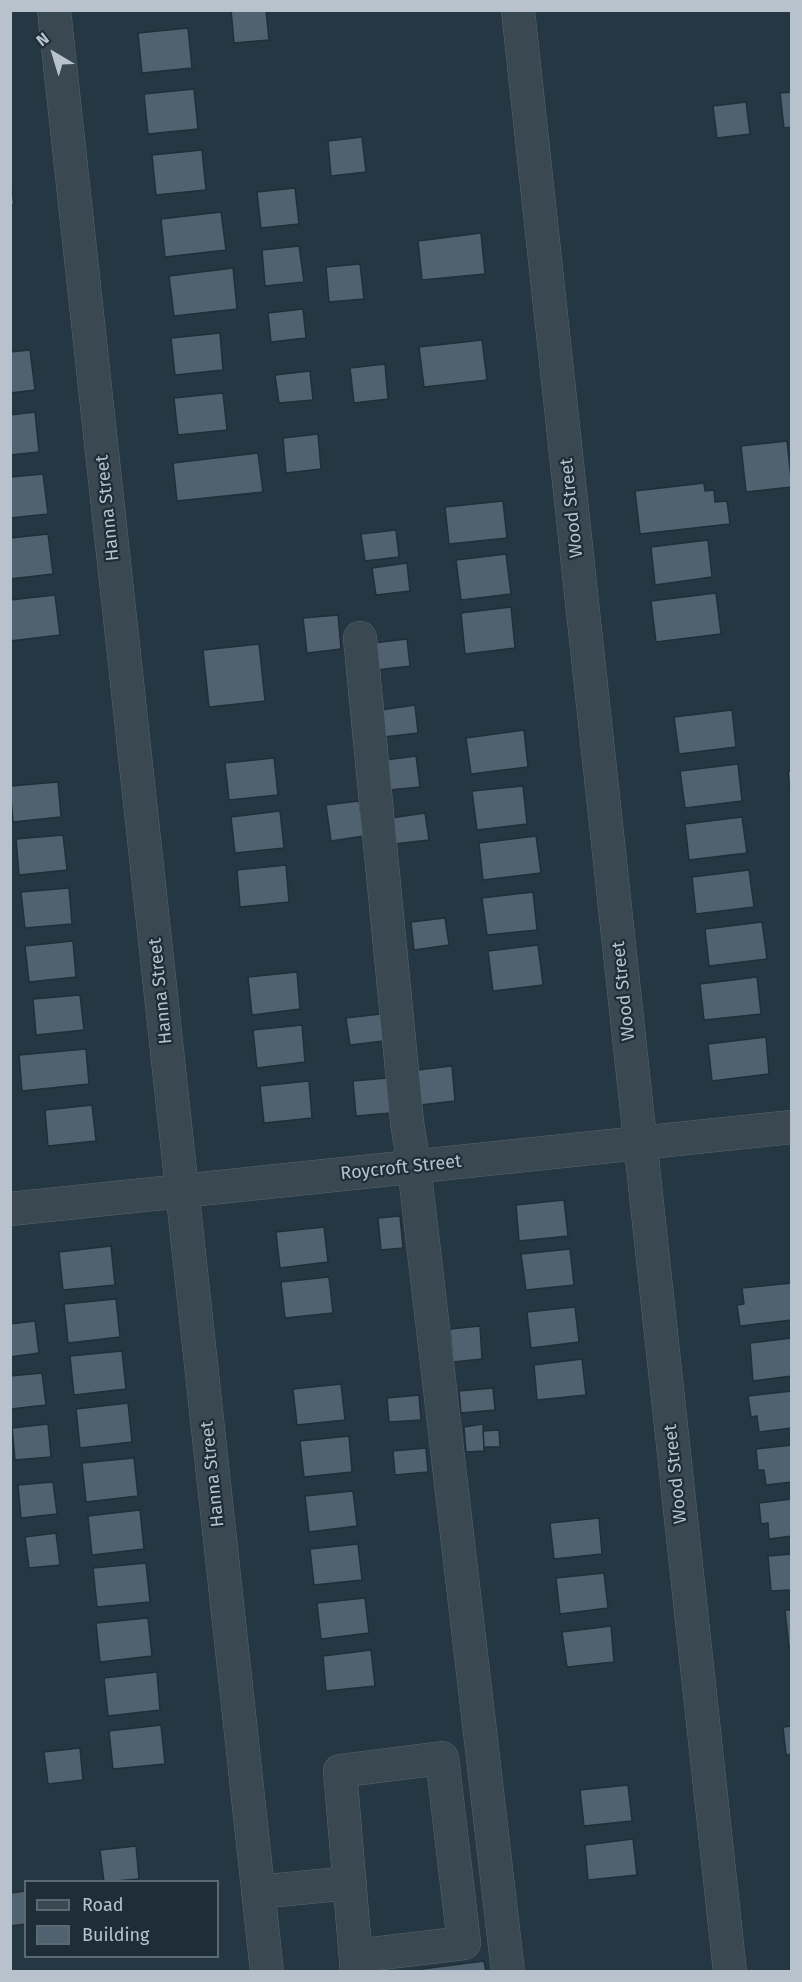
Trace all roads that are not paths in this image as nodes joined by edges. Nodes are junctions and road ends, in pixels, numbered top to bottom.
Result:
1 (54, 10) edge
2 (518, 10) edge
3 (360, 638) dead end
4 (792, 1127) edge
5 (640, 1143) junction
6 (414, 1166) junction
7 (183, 1191) junction
8 (10, 1209) edge
9 (350, 1883) junction
10 (258, 1892) junction
11 (357, 1964) edge
12 (267, 1971) edge
13 (508, 1971) edge
14 (730, 1971) edge

1 - 7 street, Hanna Street
2 - 5 street, Wood Street
3 - 6 street
4 - 5 street, Roycroft Street
5 - 6 street, Roycroft Street
5 - 14 street, Wood Street
6 - 7 street, Roycroft Street
6 - 13 street
7 - 8 street, Roycroft Street
7 - 10 street, Hanna Street
9 - 10 street
9 - 11 street
9 - 11 street
10 - 12 street, Hanna Street

